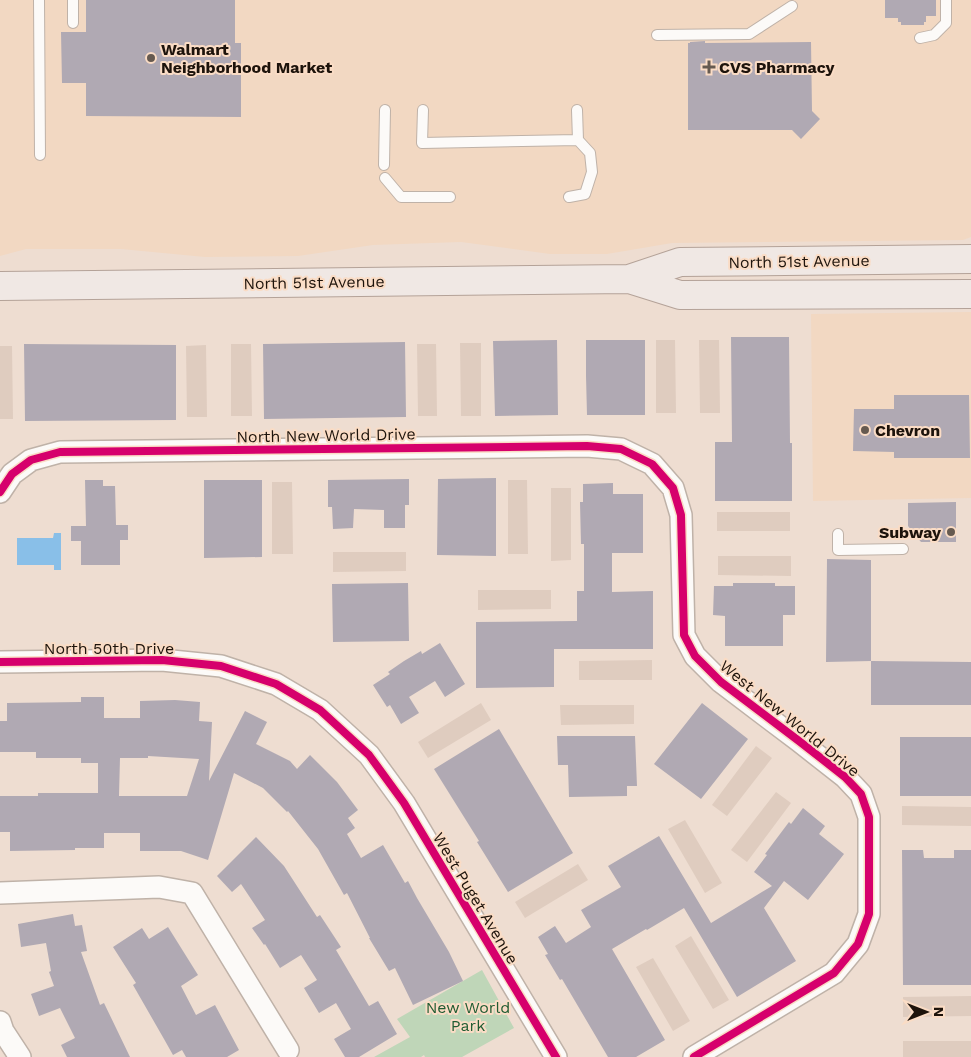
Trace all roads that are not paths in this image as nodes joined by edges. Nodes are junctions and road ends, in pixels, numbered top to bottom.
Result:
1 (39, 0) edge
2 (73, 0) edge
3 (946, 0) edge
4 (792, 6) dead end
5 (73, 23) dead end
6 (657, 35) dead end
7 (920, 38) dead end
8 (385, 110) dead end
9 (423, 110) dead end
10 (577, 110) dead end
11 (578, 140) junction
12 (40, 155) dead end
13 (384, 164) dead end
14 (385, 178) dead end
15 (569, 197) dead end
16 (450, 198) dead end
17 (971, 259) edge
18 (629, 279) junction
19 (0, 286) edge
20 (971, 294) edge
21 (659, 472) joint
22 (0, 492) edge
23 (838, 534) dead end
24 (903, 549) dead end
25 (0, 662) edge
26 (369, 755) joint
27 (0, 893) edge
28 (0, 1022) edge
29 (288, 1050) dead end
30 (20, 1057) edge
31 (556, 1057) edge
32 (694, 1057) edge

1 - 12 lane
2 - 5 lane
3 - 7 lane
4 - 6 lane
8 - 13 lane
9 - 11 lane
10 - 11 lane
11 - 15 lane
14 - 16 lane
17 - 18 main road, North 51st Avenue
18 - 19 main road, North 51st Avenue
18 - 20 main road, North 51st Avenue
21 - 22 street, North New World Drive
21 - 32 street, West New World Drive
23 - 24 lane
25 - 26 street, North 50th Drive
26 - 31 street, West Puget Avenue
27 - 29 street
28 - 30 street

